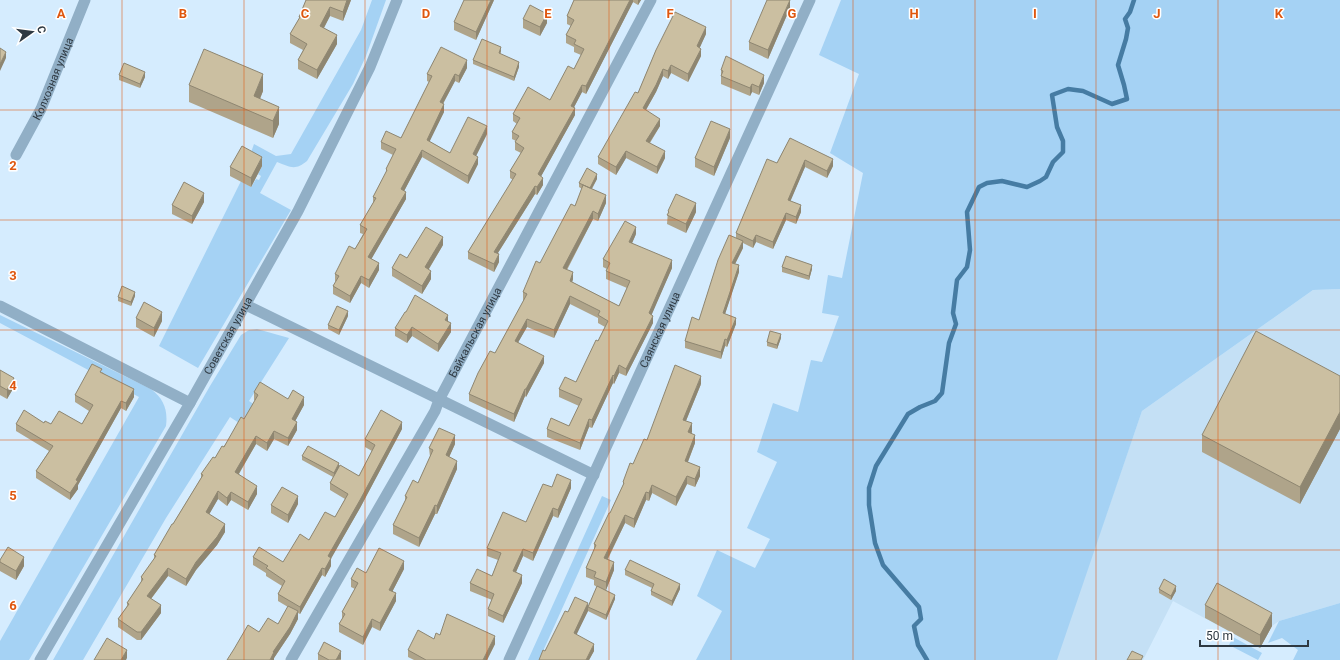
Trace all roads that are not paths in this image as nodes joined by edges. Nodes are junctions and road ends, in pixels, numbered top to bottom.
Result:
1 (85, 0) edge
2 (397, 0) edge
3 (651, 0) edge
4 (810, 0) edge
5 (16, 155) dead end
6 (246, 305) junction
7 (0, 306) edge
8 (439, 400) junction
9 (190, 403) junction
10 (594, 475) junction
11 (40, 660) edge
12 (291, 660) edge
13 (510, 660) edge

1 - 5 street, Колхозная улица
2 - 6 street, Советская улица
3 - 8 street, Байкальская улица
4 - 10 street, Саянская улица
6 - 8 street
6 - 9 street, Советская улица
7 - 9 street
8 - 10 street
8 - 12 street, Байкальская улица
9 - 11 street, Советская улица
10 - 13 street, Саянская улица

